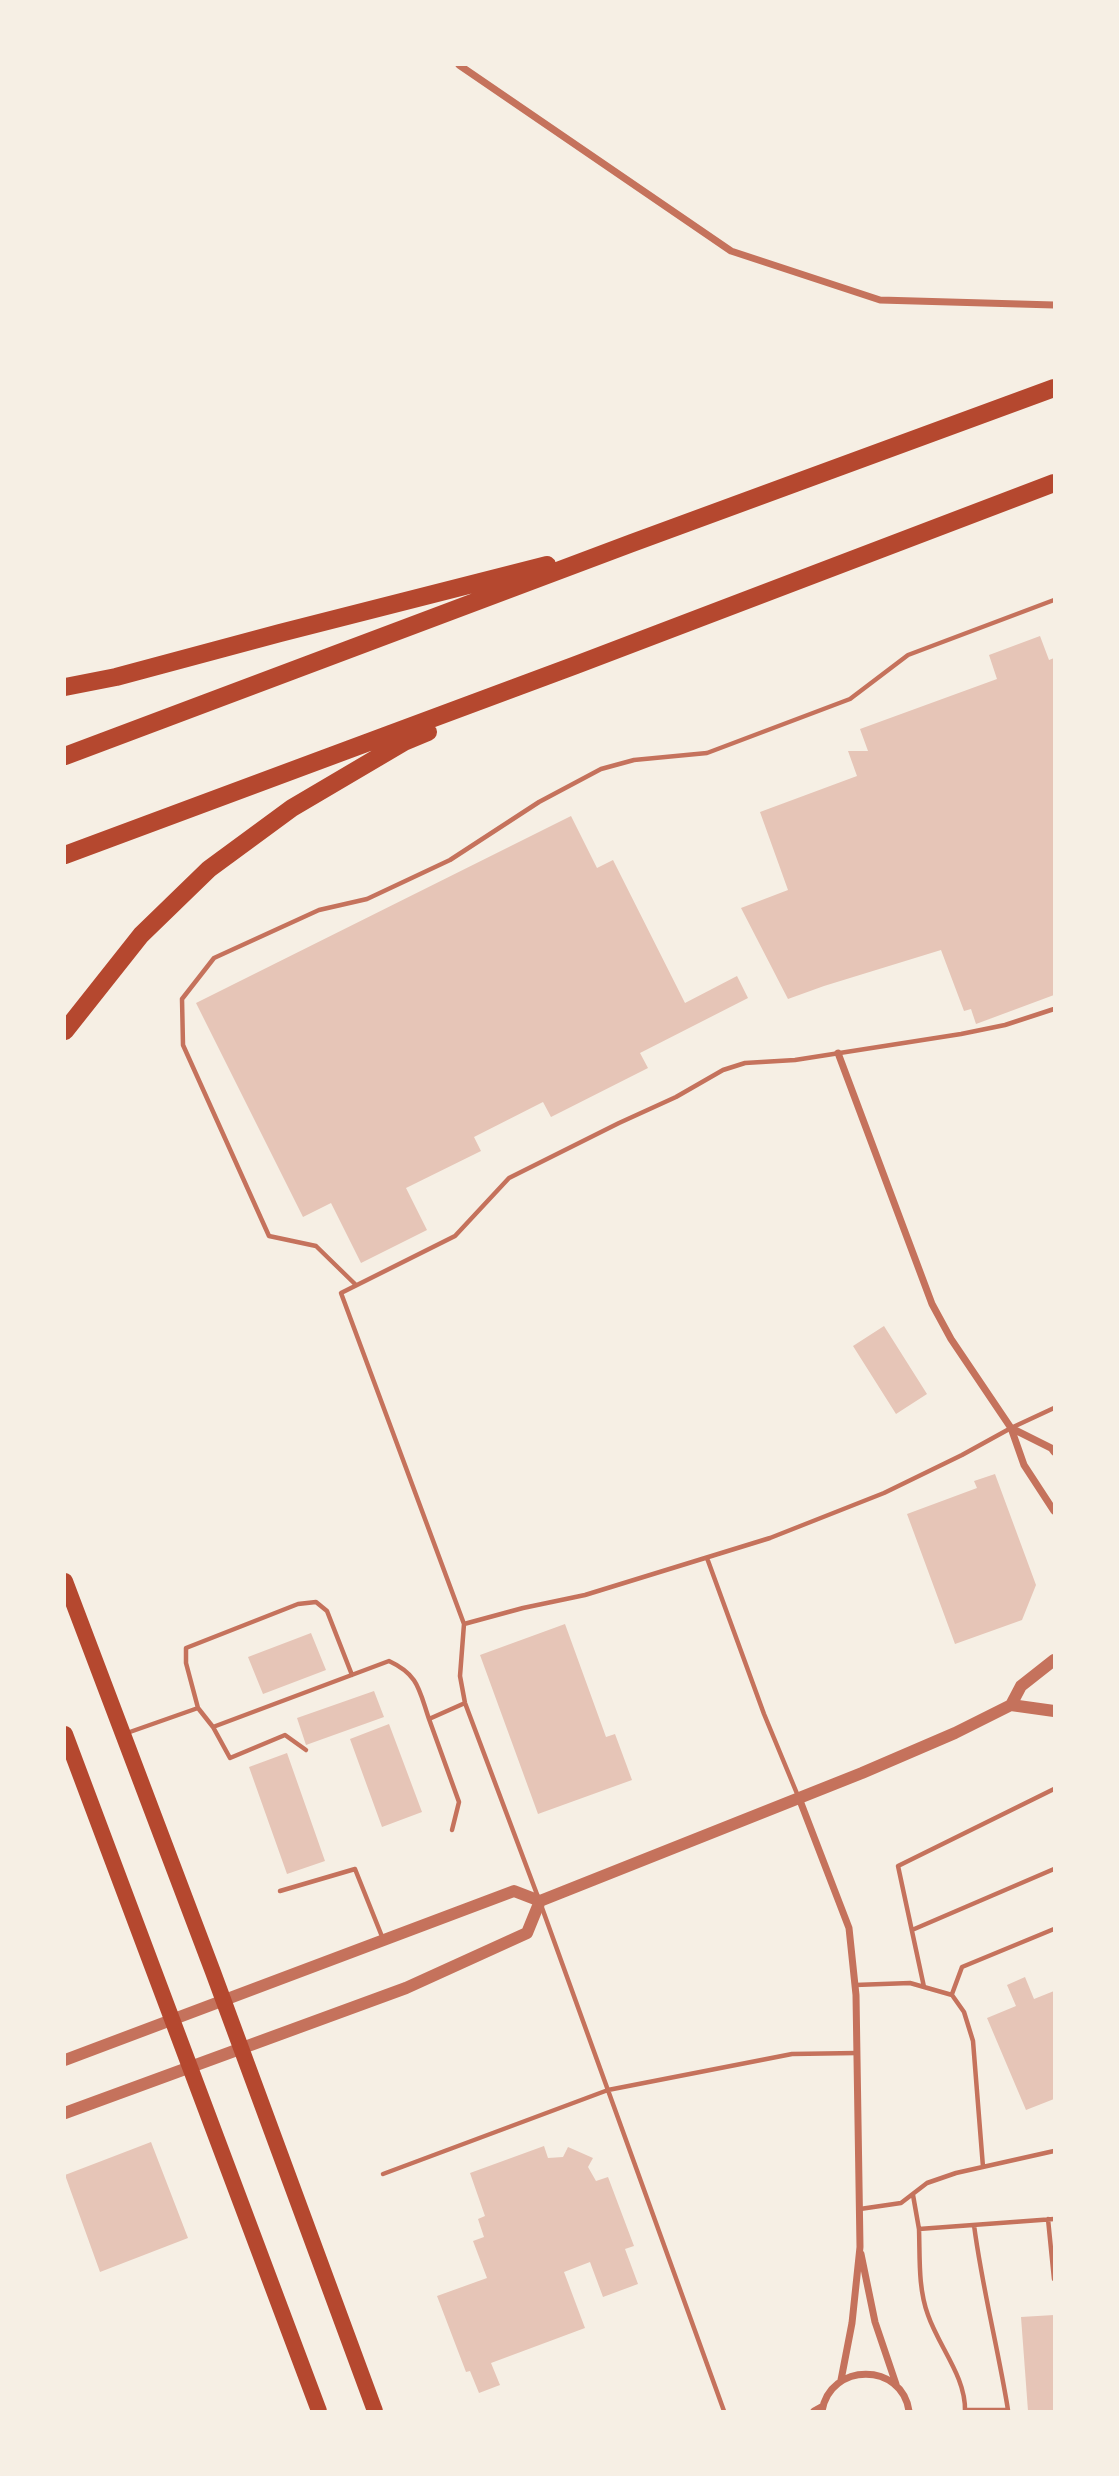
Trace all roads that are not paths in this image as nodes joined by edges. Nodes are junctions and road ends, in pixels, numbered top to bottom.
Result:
1 (459, 65) edge
2 (1054, 305) edge
3 (1054, 388) edge
4 (1054, 483) edge
5 (632, 543) junction
6 (1054, 600) edge
7 (576, 665) junction
8 (65, 687) edge
9 (65, 756) edge
10 (65, 855) edge
11 (1054, 1009) edge
12 (65, 1031) edge
13 (838, 1053) junction
14 (356, 1285) junction
15 (1054, 1408) edge
16 (1011, 1428) junction
17 (1054, 1452) edge
18 (1054, 1511) edge
19 (707, 1558) junction
20 (65, 1581) edge
21 (464, 1624) junction
22 (1054, 1660) edge
23 (352, 1675) junction
24 (465, 1703) junction
25 (1011, 1705) junction
26 (198, 1708) junction
27 (1054, 1710) edge
28 (429, 1719) junction
29 (213, 1727) junction
30 (65, 1734) edge
31 (123, 1735) junction
32 (306, 1750) dead end
33 (1054, 1789) edge
34 (799, 1798) junction
35 (452, 1830) dead end
36 (1054, 1869) edge
37 (280, 1891) dead end
38 (540, 1901) junction
39 (1054, 1928) edge
40 (912, 1930) junction
41 (383, 1939) junction
42 (855, 1984) junction
43 (924, 1987) junction
44 (952, 1994) junction
45 (223, 2001) junction
46 (171, 2020) junction
47 (242, 2050) junction
48 (857, 2053) junction
49 (65, 2060) edge
50 (189, 2068) junction
51 (608, 2090) junction
52 (65, 2113) edge
53 (1054, 2151) edge
54 (983, 2167) junction
55 (383, 2175) dead end
56 (914, 2196) junction
57 (859, 2209) junction
58 (1051, 2219) edge
59 (974, 2225) junction
60 (919, 2229) junction
61 (860, 2246) junction
62 (1054, 2278) edge
63 (841, 2381) junction
64 (896, 2385) junction
65 (822, 2408) edge
66 (319, 2411) edge
67 (375, 2411) edge
68 (724, 2411) edge
69 (814, 2411) edge
70 (909, 2411) edge
71 (965, 2411) edge

1 - 2 street
3 - 5 highway
4 - 7 highway
5 - 8 highway
5 - 9 highway
6 - 14 lane
7 - 10 highway
7 - 12 highway
11 - 13 lane
13 - 14 lane
13 - 16 street
14 - 21 lane
15 - 16 lane
16 - 17 street
16 - 18 street
16 - 19 lane
19 - 21 lane
19 - 34 lane
20 - 31 highway
21 - 24 lane
22 - 25 street
23 - 26 lane
23 - 28 lane
23 - 29 lane
24 - 28 lane
24 - 38 lane
25 - 27 street
25 - 34 street
26 - 29 lane
26 - 31 lane
28 - 35 lane
29 - 32 lane
30 - 46 highway
31 - 45 highway
33 - 40 lane
34 - 38 street
34 - 42 street
36 - 40 lane
37 - 41 lane
38 - 41 street
38 - 47 street
38 - 51 lane
39 - 44 lane
40 - 43 lane
41 - 45 street
42 - 43 lane
42 - 48 street
43 - 44 lane
44 - 54 lane
45 - 46 street
45 - 47 highway
46 - 49 street
46 - 50 highway
47 - 50 street
47 - 67 highway
48 - 51 lane
48 - 57 street
50 - 52 street
50 - 66 highway
51 - 55 lane
51 - 68 lane
53 - 54 lane
54 - 56 lane
56 - 57 lane
56 - 60 lane
57 - 61 street
58 - 59 lane
58 - 62 lane
59 - 60 lane
59 - 71 lane
60 - 71 lane
61 - 63 street
61 - 64 street
63 - 64 street
63 - 65 street
64 - 70 street
65 - 69 street

